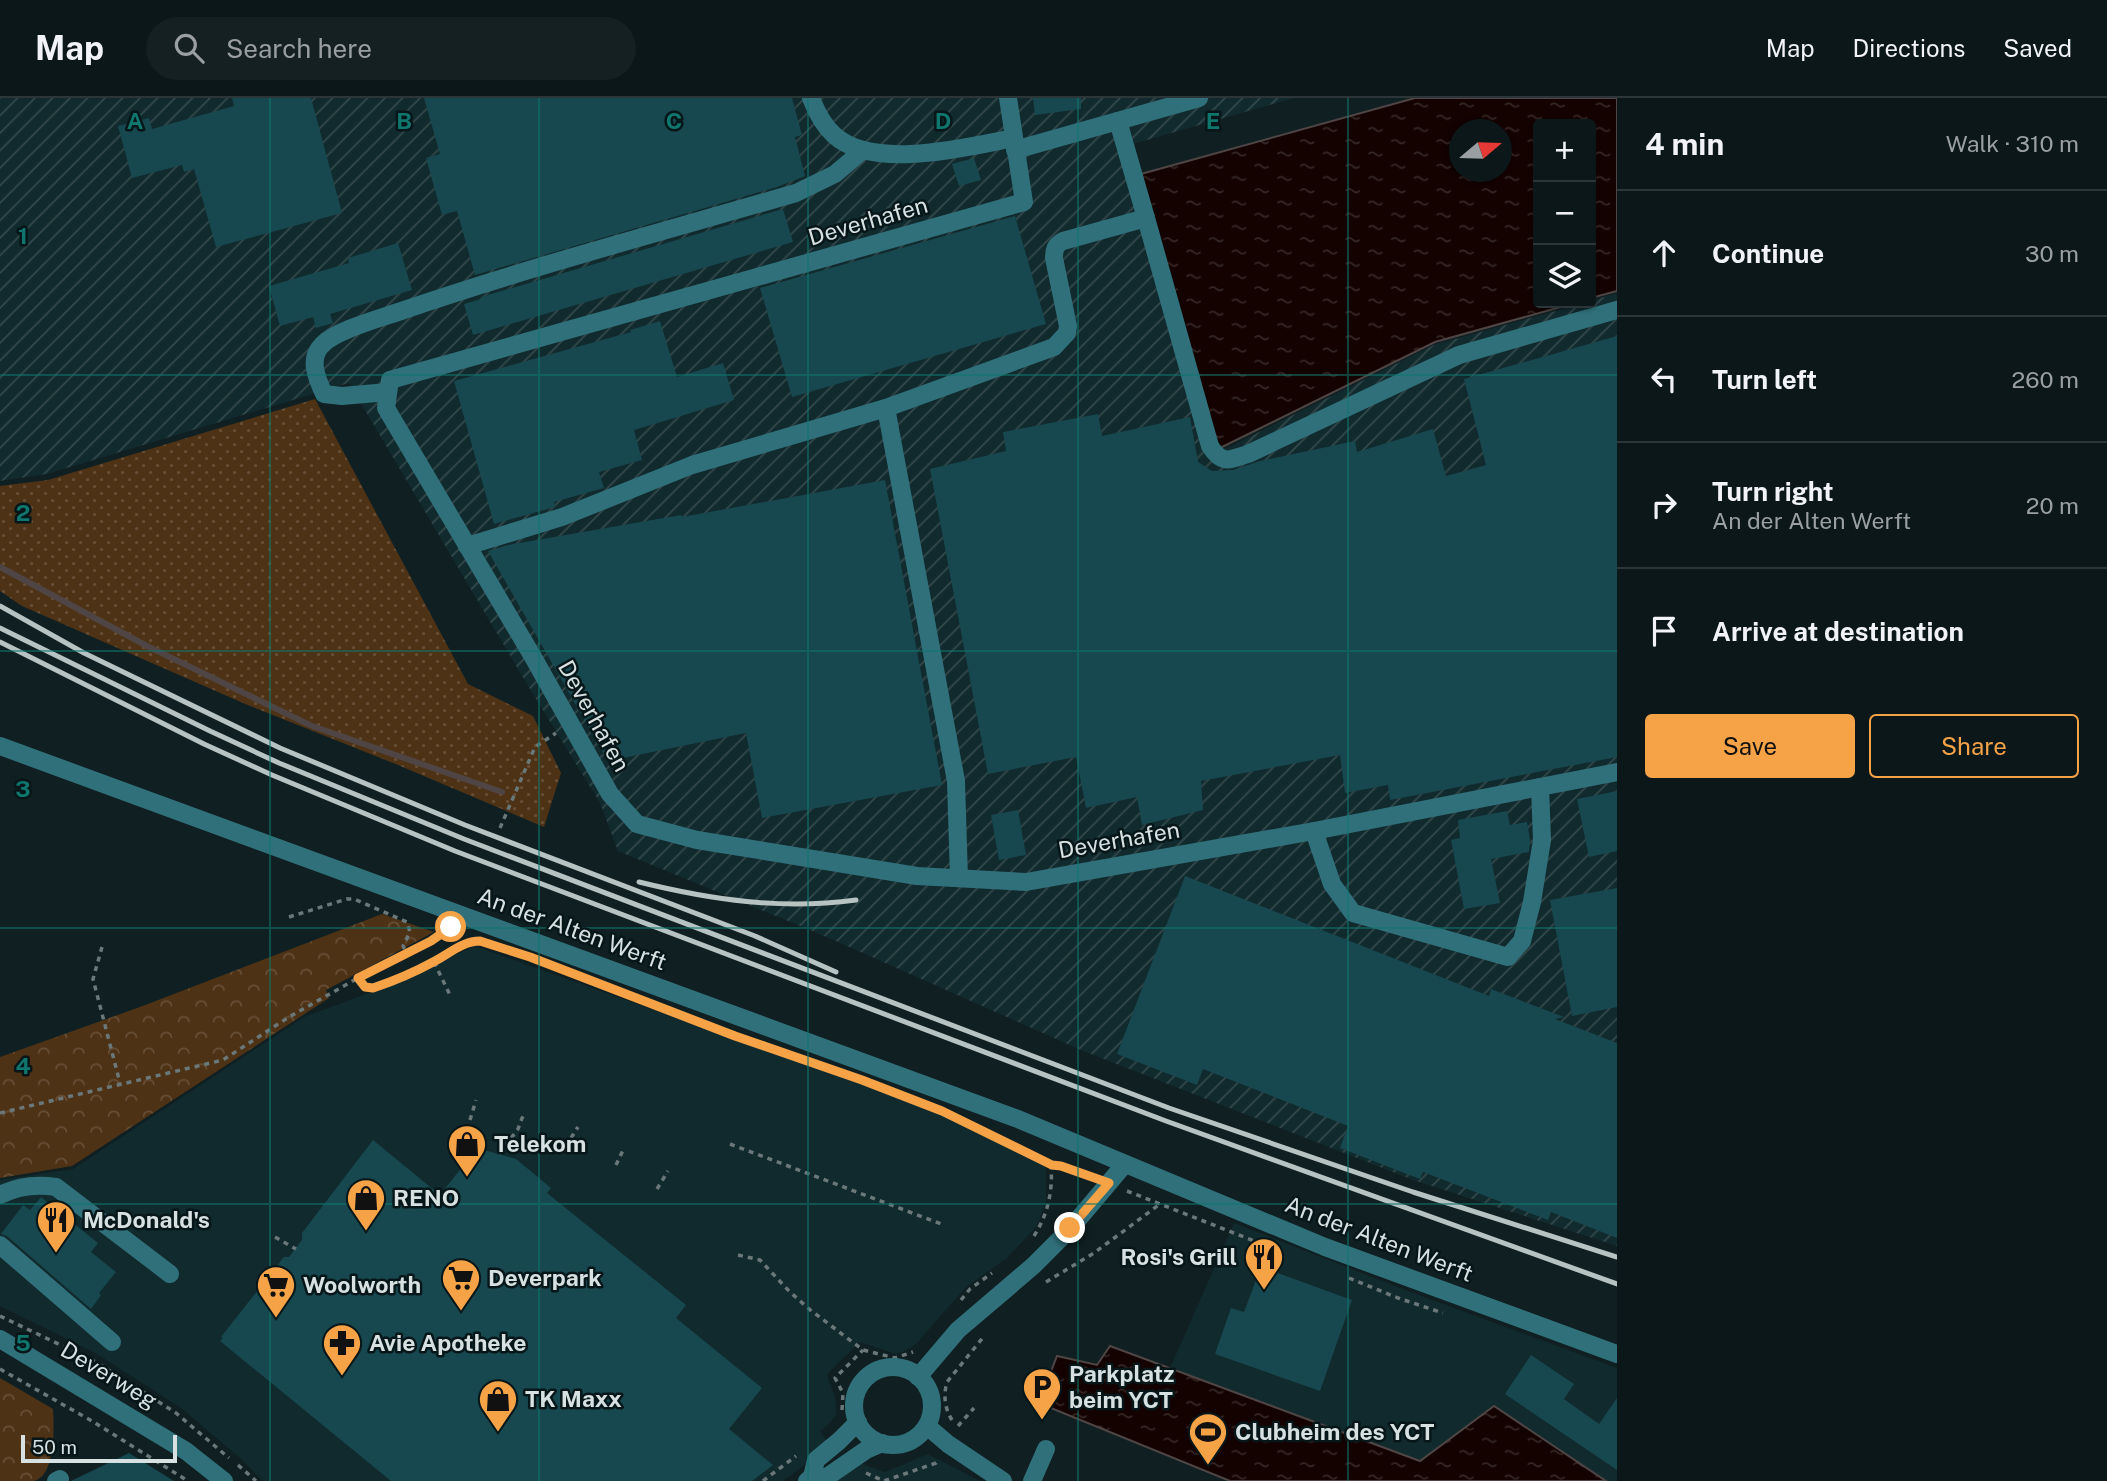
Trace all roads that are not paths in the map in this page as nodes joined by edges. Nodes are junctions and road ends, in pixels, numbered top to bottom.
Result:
1 (811, 98) edge
2 (1008, 98) edge
3 (1199, 98) edge
4 (1118, 121) junction
5 (1015, 144) junction
6 (862, 150) junction
7 (1146, 218) junction
8 (1617, 310) edge
9 (388, 392) junction
10 (886, 408) junction
11 (467, 546) junction
12 (0, 746) edge
13 (1617, 772) edge
14 (1540, 787) junction
15 (1314, 831) junction
16 (959, 878) junction
17 (1124, 1164) junction
18 (0, 1195) edge
19 (0, 1245) edge
20 (170, 1275) dead end
21 (0, 1339) edge
22 (112, 1342) dead end
23 (1617, 1354) edge
24 (918, 1377) junction
25 (858, 1422) junction
26 (927, 1426) junction
27 (881, 1443) junction
28 (1045, 1449) dead end
29 (809, 1479) edge
30 (224, 1481) edge
31 (1003, 1481) edge
32 (1032, 1481) edge

1 - 6 street
2 - 5 street, Deverhafen
3 - 4 street
4 - 5 street
4 - 7 street
5 - 6 street
5 - 9 street, Deverhafen
6 - 9 street
7 - 8 street
7 - 10 street
9 - 11 street, Deverhafen
10 - 11 street
10 - 16 street
11 - 16 street, Deverhafen
12 - 17 street, An der Alten Werft
13 - 14 street, Deverhafen
14 - 15 street, Deverhafen
14 - 15 street
15 - 16 street, Deverhafen
17 - 23 street, An der Alten Werft
17 - 24 street
18 - 20 street
19 - 22 street
21 - 30 street, Deverweg
24 - 25 street
24 - 26 street
25 - 27 street
25 - 29 street
26 - 27 street
26 - 31 street
27 - 29 street
28 - 32 street

